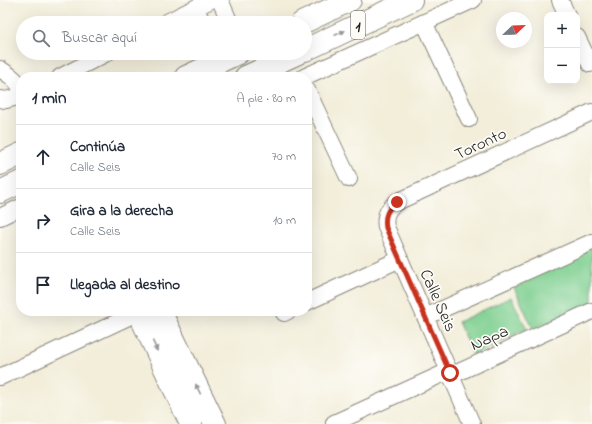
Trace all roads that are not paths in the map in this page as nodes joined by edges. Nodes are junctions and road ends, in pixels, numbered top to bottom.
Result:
1 (211, 0) edge
2 (220, 0) edge
3 (350, 0) edge
4 (411, 0) edge
5 (473, 0) edge
6 (560, 0) edge
7 (195, 8) junction
8 (566, 12) edge
9 (179, 16) edge
10 (199, 16) edge
11 (227, 16) edge
12 (312, 18) edge
13 (424, 22) junction
14 (580, 43) edge
15 (312, 47) edge
16 (93, 60) edge
17 (217, 60) edge
18 (283, 60) edge
19 (590, 64) dead end
20 (0, 69) edge
21 (70, 72) edge
22 (195, 72) edge
23 (257, 72) edge
24 (312, 73) edge
25 (16, 81) edge
26 (16, 97) edge
27 (0, 99) edge
28 (312, 101) edge
29 (592, 112) edge
30 (469, 119) dead end
31 (16, 156) edge
32 (0, 164) edge
33 (349, 179) dead end
34 (16, 184) edge
35 (0, 192) edge
36 (16, 209) edge
37 (386, 213) joint
38 (0, 217) edge
39 (592, 242) edge
40 (400, 259) junction
41 (312, 300) edge
42 (592, 311) edge
43 (130, 316) edge
44 (140, 316) edge
45 (162, 316) edge
46 (425, 317) junction
47 (450, 373) junction
48 (0, 377) edge
49 (196, 420) edge
50 (334, 423) dead end
51 (472, 424) edge

1 - 7 street
2 - 11 street
3 - 12 main road, 1
15 -> 4 main road, 1
5 - 13 street
6 - 8 street
7 - 9 street
7 - 10 street
13 - 24 street
13 - 30 street
14 - 19 street
16 - 21 street
17 - 22 main road
18 - 23 main road
20 - 25 street
26 - 27 street
28 - 33 street
29 - 37 street, Toronto
31 - 32 main road
34 - 35 main road
36 - 38 street
37 - 40 street, Calle Seis
39 - 46 street
40 - 41 street
40 - 46 street, Calle Seis
42 - 47 street, Napa
43 - 48 street
44 -> 49 main road
49 -> 45 main road
46 - 47 street, Calle Seis
47 - 50 street, Napa
47 - 51 street, Calle Seis

